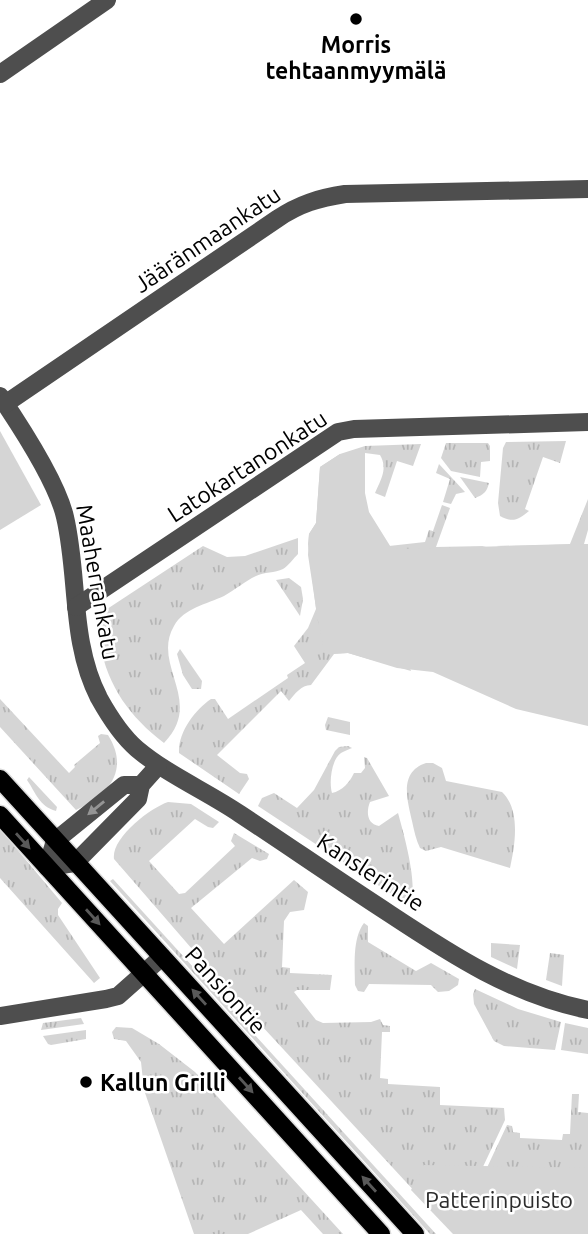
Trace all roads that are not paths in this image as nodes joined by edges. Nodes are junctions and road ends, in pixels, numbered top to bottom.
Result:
1 (107, 0) edge
2 (0, 74) edge
3 (588, 189) edge
4 (3, 400) edge
5 (588, 422) edge
6 (76, 607) junction
7 (158, 766) junction
8 (0, 779) edge
9 (141, 785) junction
10 (0, 815) edge
11 (55, 842) junction
12 (75, 863) junction
13 (47, 867) junction
14 (162, 957) junction
15 (144, 973) junction
16 (588, 1010) edge
17 (0, 1016) edge
18 (381, 1234) edge
19 (415, 1234) edge

1 - 2 street
3 - 4 street, Jääränmaankatu
4 - 6 street, Maaherrankatu
5 - 6 street, Latokartanonkatu
6 - 7 street, Maaherrankatu
7 - 9 street
7 - 16 street, Kanslerintie
8 - 11 main road, Pansiontie
9 -> 11 street
9 - 12 street
10 -> 13 main road
11 - 12 main road, Pansiontie
11 - 13 street
12 - 13 street
12 - 14 main road, Pansiontie
13 -> 15 main road
14 - 15 street
19 -> 14 main road, Pansiontie
15 - 17 street
15 -> 18 main road

